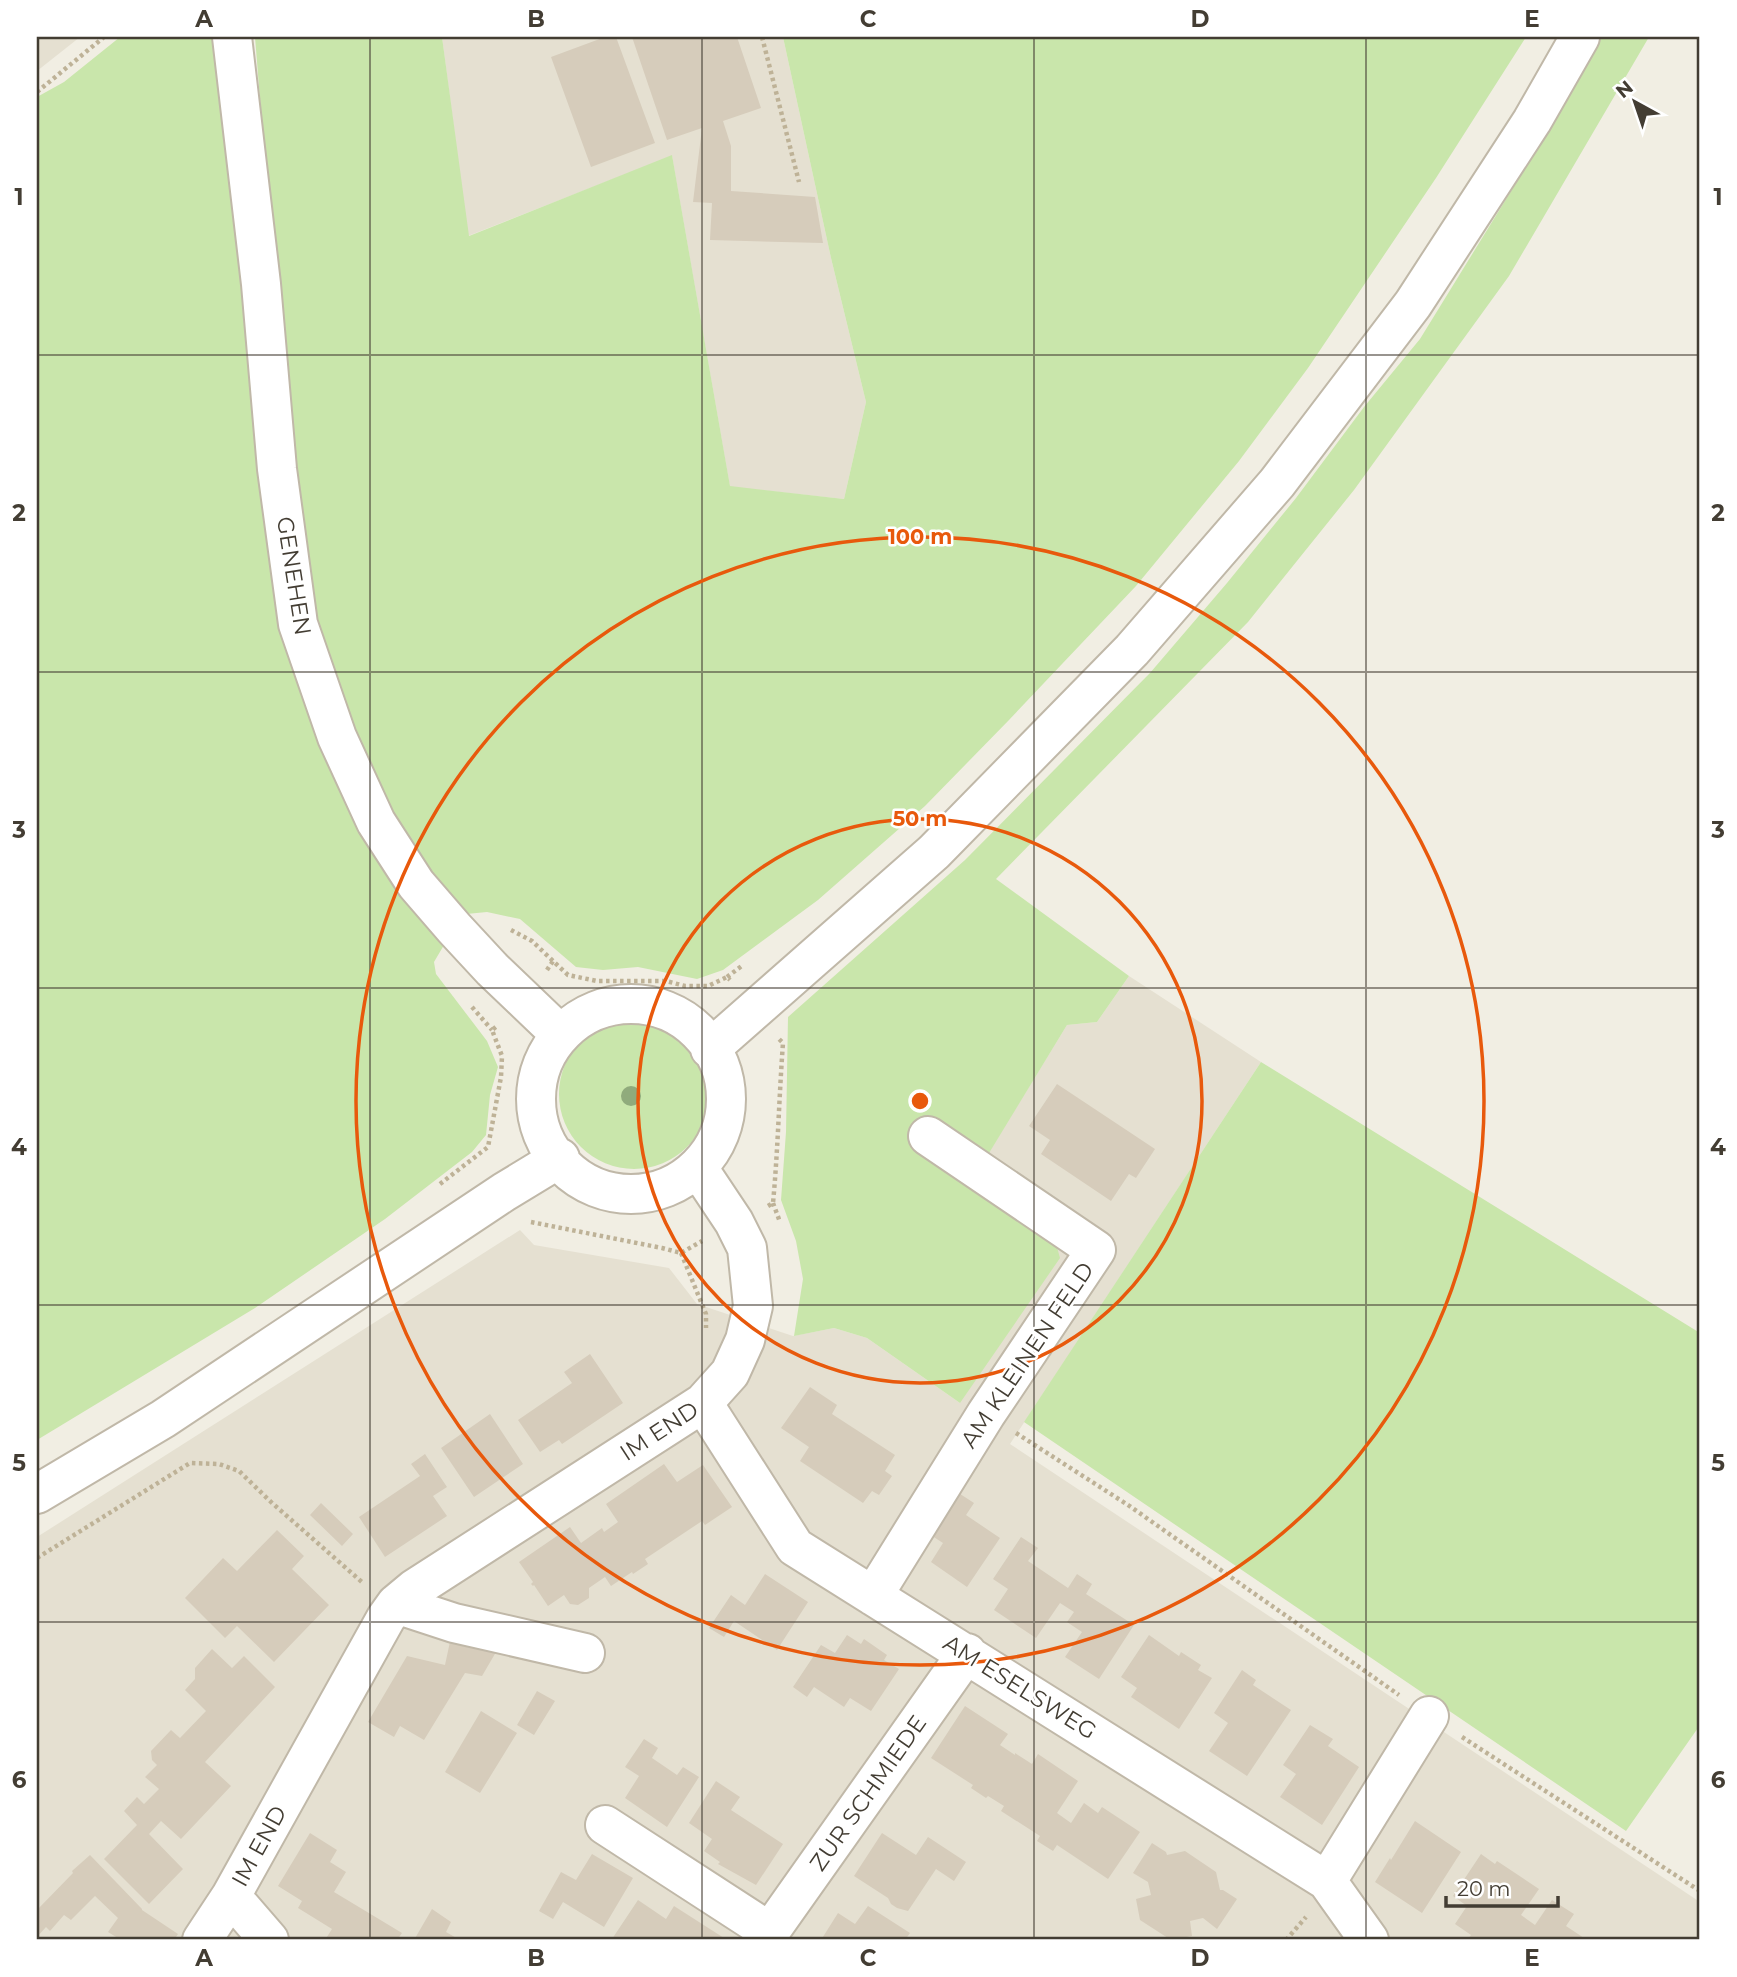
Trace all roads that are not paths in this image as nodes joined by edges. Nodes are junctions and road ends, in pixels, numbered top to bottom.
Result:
1 (232, 37) edge
2 (1580, 37) edge
3 (560, 1034) junction
4 (710, 1049) junction
5 (928, 1136) dead end
6 (560, 1158) junction
7 (698, 1168) junction
8 (703, 1403) junction
9 (37, 1494) edge
10 (873, 1596) junction
11 (396, 1604) junction
12 (585, 1653) dead end
13 (967, 1653) junction
14 (1429, 1716) road end
15 (605, 1825) dead end
16 (1327, 1881) junction
17 (231, 1896) junction
18 (767, 1936) edge
19 (202, 1940) edge
20 (269, 1940) edge
21 (1369, 1940) edge

1 - 3 street, GENEHEN
2 - 4 street
3 - 4 street
3 - 6 street
4 - 7 street
5 - 10 street, AM KLEINEN FELD
6 - 7 street
6 - 9 street
7 - 8 street, IM END
8 - 10 street, AM ESELSWEG
8 - 11 street, IM END
10 - 13 street, AM ESELSWEG
11 - 12 street
11 - 17 street, IM END
13 - 16 street, AM ESELSWEG
13 - 18 street, ZUR SCHMIEDE
14 - 16 street
15 - 18 street, ZUR SCHMIEDE
16 - 21 street, AM ESELSWEG
17 - 19 street, IM END
17 - 20 street

